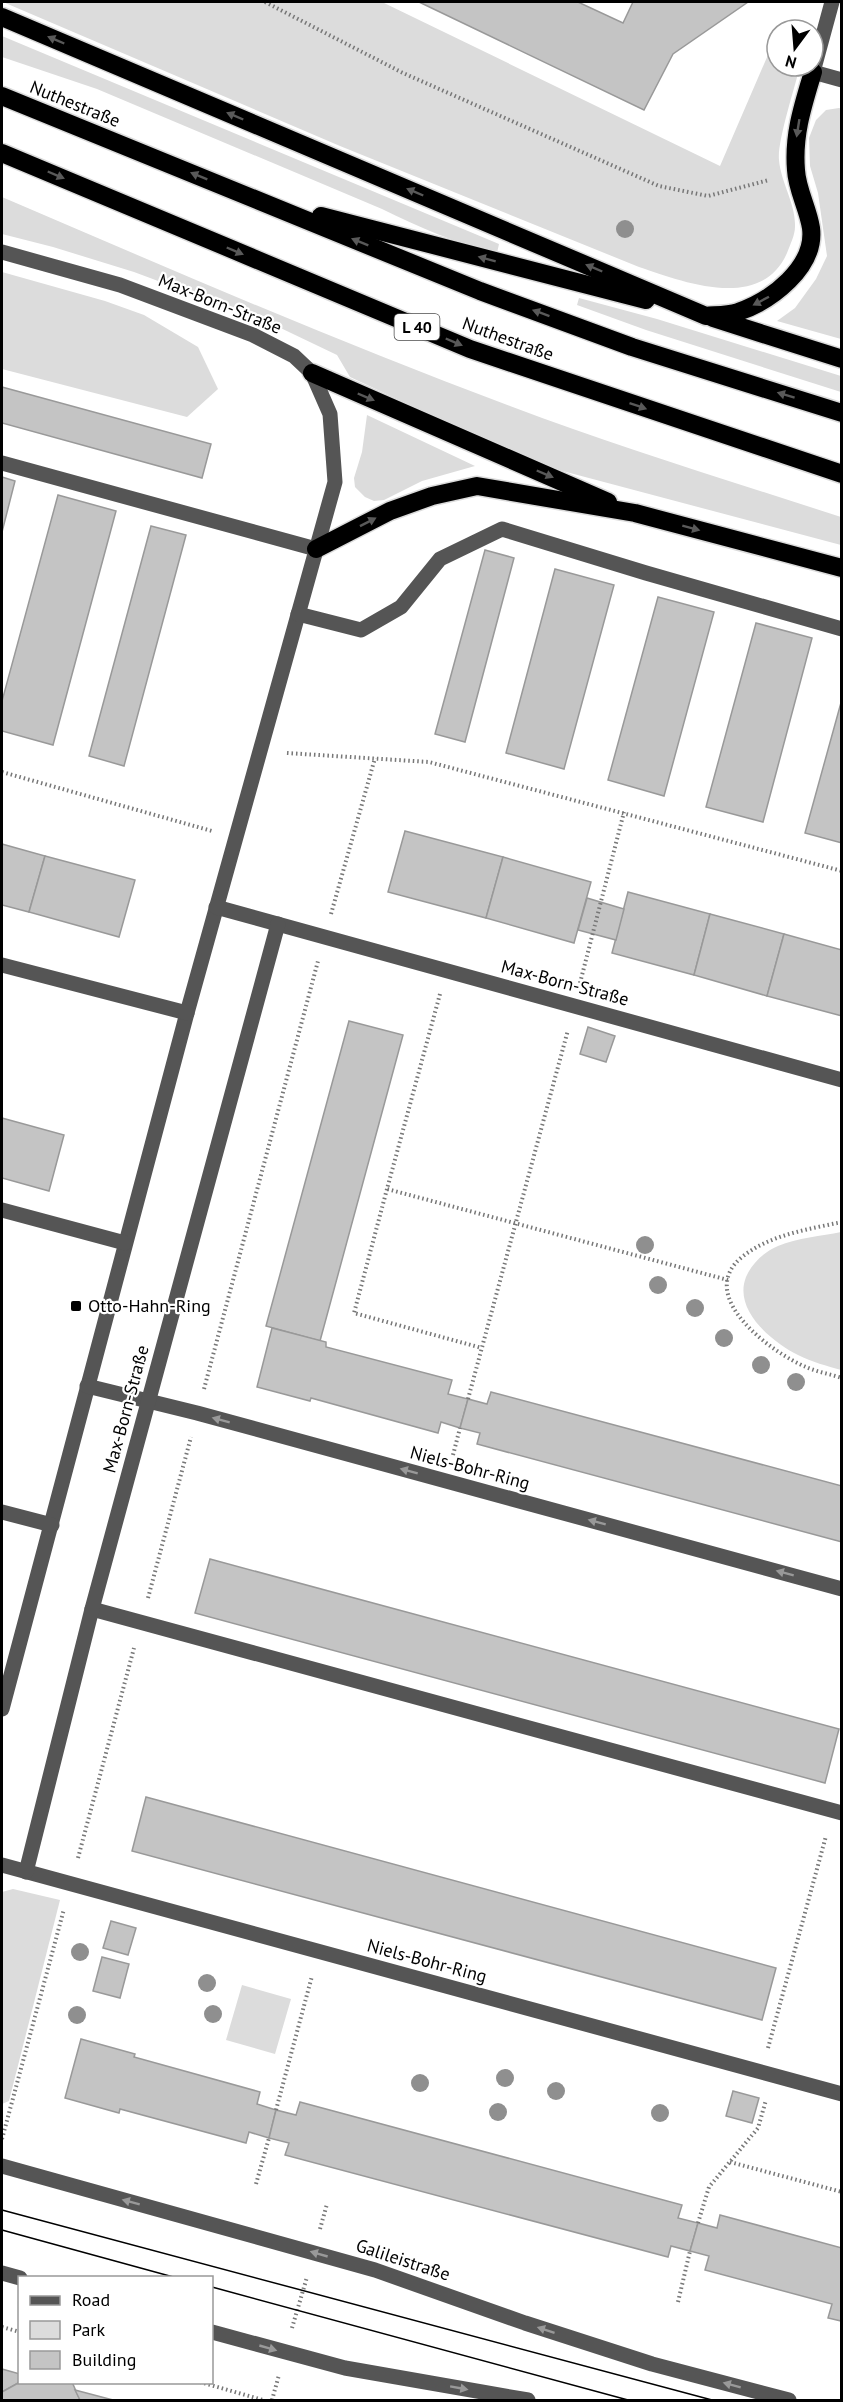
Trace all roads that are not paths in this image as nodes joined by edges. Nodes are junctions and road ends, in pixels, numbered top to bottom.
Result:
1 (832, 2) edge
2 (2, 17) edge
3 (825, 28) edge
4 (825, 75) edge
5 (811, 78) edge
6 (842, 80) edge
7 (2, 96) edge
8 (2, 153) edge
9 (253, 198) junction
10 (2, 252) edge
11 (706, 316) junction
12 (842, 359) edge
13 (312, 373) junction
14 (842, 413) edge
15 (2, 463) edge
16 (842, 474) edge
17 (635, 513) junction
18 (316, 549) junction
19 (842, 568) edge
20 (298, 614) junction
21 (842, 629) edge
22 (216, 907) junction
23 (278, 924) junction
24 (2, 965) edge
25 (187, 1013) junction
26 (842, 1080) edge
27 (2, 1210) edge
28 (125, 1243) junction
29 (87, 1386) junction
30 (148, 1401) junction
31 (2, 1512) edge
32 (52, 1525) junction
33 (842, 1588) edge
34 (92, 1609) junction
35 (2, 1709) edge
36 (837, 1812) edge
37 (2, 1865) edge
38 (26, 1872) junction
39 (842, 2094) edge
40 (2, 2166) edge
41 (2, 2273) edge
42 (18, 2277) edge
43 (213, 2332) edge
44 (528, 2400) edge
45 (789, 2400) edge

1 - 3 street
11 -> 2 highway
4 - 6 street
5 -> 11 highway
9 -> 7 highway, Nuthestraße
8 -> 16 highway, Nuthestraße / L 40
11 -> 9 highway
14 -> 9 highway, Nuthestraße
10 - 13 street, Max-Born-Straße
11 - 12 highway
13 -> 17 highway
13 - 18 street, Max-Born-Straße
15 - 18 street
18 -> 17 highway
17 -> 19 highway
18 - 20 street, Max-Born-Straße
20 - 21 street
20 - 22 street, Max-Born-Straße
22 - 23 street, Max-Born-Straße
22 - 25 street, Max-Born-Straße
23 - 26 street, Max-Born-Straße
23 - 30 street, Max-Born-Straße
24 - 25 street
25 - 28 street, Max-Born-Straße
27 - 28 street
28 - 29 street, Max-Born-Straße
29 - 30 street, Niels-Bohr-Ring
29 - 32 street, Max-Born-Straße
33 -> 30 street, Niels-Bohr-Ring
30 - 34 street, Max-Born-Straße
31 - 32 street
32 - 35 street, Max-Born-Straße
34 - 36 street
34 - 38 street, Max-Born-Straße
37 - 38 street, Niels-Bohr-Ring
38 - 39 street, Niels-Bohr-Ring
45 -> 40 street, Galileistraße
41 - 42 street
43 -> 44 street

